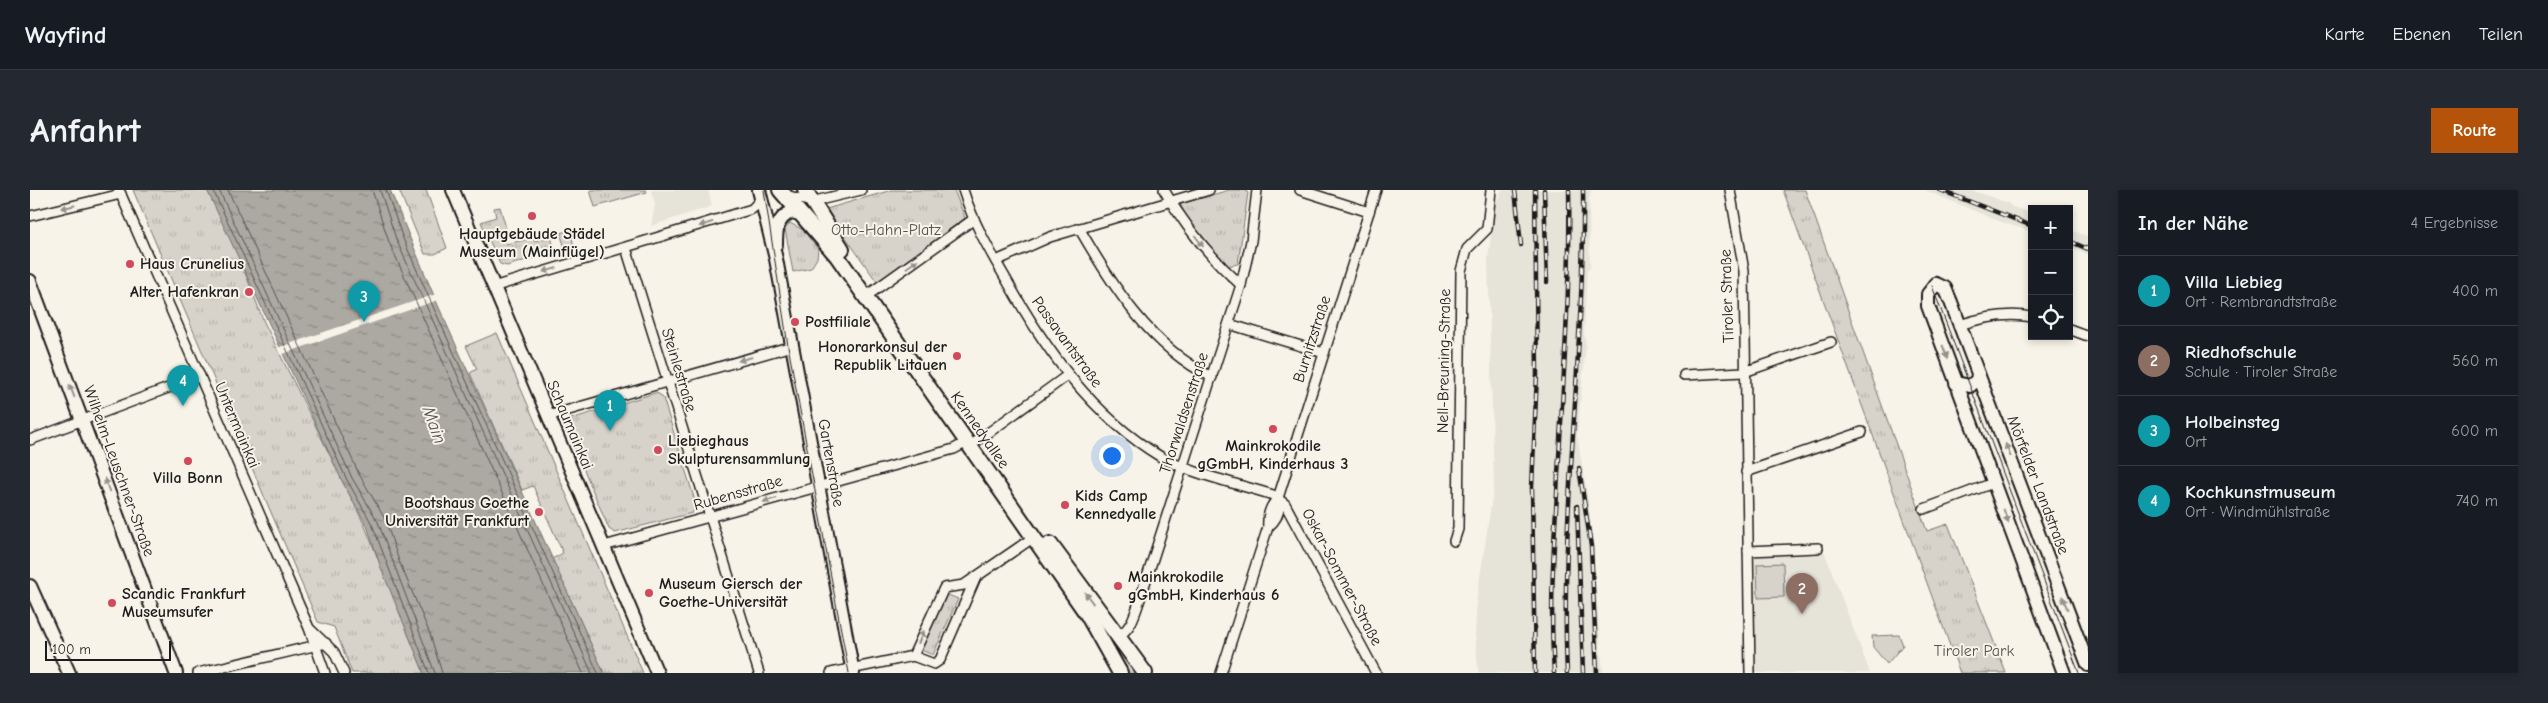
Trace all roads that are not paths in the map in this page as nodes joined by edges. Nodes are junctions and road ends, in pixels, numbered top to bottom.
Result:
1 (453, 190) edge
2 (861, 190) edge
3 (963, 190) edge
4 (1164, 190) edge
5 (1209, 190) edge
6 (1257, 190) edge
7 (1300, 190) edge
8 (1376, 190) edge
9 (1491, 190) edge
10 (1730, 190) edge
11 (120, 192) edge
12 (782, 193) edge
13 (760, 194) edge
14 (808, 196) edge
15 (1171, 202) junction
16 (1369, 212) junction
17 (801, 214) junction
18 (30, 216) edge
19 (974, 219) junction
20 (1079, 228) junction
21 (626, 248) junction
22 (776, 259) junction
23 (996, 261) junction
24 (30, 281) edge
25 (1241, 285) junction
26 (494, 286) junction
27 (872, 292) junction
28 (2028, 317) edge
29 (1229, 324) junction
30 (1960, 325) junction
31 (2073, 330) edge
32 (2088, 336) edge
33 (1831, 342) dead end
34 (792, 346) junction
35 (1324, 353) junction
36 (1744, 372) junction
37 (1978, 374) junction
38 (1684, 375) dead end
39 (200, 376) junction
40 (1068, 376) junction
41 (1212, 377) junction
42 (667, 381) junction
43 (1956, 383) junction
44 (548, 416) junction
45 (83, 420) junction
46 (1862, 432) dead end
47 (30, 440) edge
48 (972, 441) junction
49 (1182, 466) junction
50 (1746, 472) junction
51 (1993, 483) junction
52 (817, 487) junction
53 (1278, 498) junction
54 (1924, 509) dead end
55 (708, 518) junction
56 (1034, 537) junction
57 (1454, 541) dead end
58 (604, 546) junction
59 (1818, 548) dead end
60 (1748, 551) junction
61 (976, 577) junction
62 (30, 586) edge
63 (309, 628) junction
64 (1118, 637) junction
65 (326, 643) junction
66 (315, 646) junction
67 (1108, 651) junction
68 (913, 656) junction
69 (2088, 665) edge
70 (852, 671) edge
71 (69, 673) edge
72 (176, 673) edge
73 (198, 673) edge
74 (325, 673) edge
75 (344, 673) edge
76 (657, 673) edge
77 (759, 673) edge
78 (831, 673) edge
79 (1112, 673) edge
80 (1120, 673) edge
81 (1145, 673) edge
82 (1220, 673) edge
83 (1376, 673) edge
84 (1750, 673) edge
85 (2064, 673) edge

1 - 26 main road, Schaumainkai
2 - 14 street
3 - 19 street, Passavantstraße
4 - 15 street
5 - 15 street
6 - 25 street, Thorwaldsenstraße
7 - 16 street
8 - 16 street, Burnitzstraße
9 - 57 street, Nell-Breuning-Straße
10 - 36 street, Tiroler Straße
11 -> 18 street
11 - 39 street, Untermainkai
12 - 14 street
12 - 17 main road
13 -> 21 street
13 - 22 main road, Gartenstraße
14 - 27 main road, Kennedyallee
15 - 20 street
15 -> 25 street
16 - 35 street, Burnitzstraße
17 - 22 main road, Gartenstraße
17 - 48 main road, Kennedyallee
19 - 23 street, Passavantstraße
27 -> 19 street
20 - 23 street
20 - 41 street
21 -> 26 street
21 - 42 street, Steinlestraße
22 - 34 main road, Gartenstraße
23 - 40 street, Passavantstraße
45 -> 24 main road, Wilhelm-Leuschner-Straße
25 - 29 street, Thorwaldsenstraße
26 - 44 main road, Schaumainkai
27 - 48 main road, Kennedyallee
28 - 30 street
29 - 35 street
29 - 41 street, Thorwaldsenstraße
30 - 37 main road, Mörfelder Landstraße
30 -> 43 main road, Mörfelder Landstraße
31 - 32 street
33 - 36 street
34 -> 42 street
34 - 52 main road, Gartenstraße
35 - 53 street, Burnitzstraße
36 - 38 street
36 - 50 street, Tiroler Straße
37 - 43 main road
69 -> 37 main road, Mörfelder Landstraße
39 - 45 street
39 - 63 street, Untermainkai
40 - 48 street, Rubensstraße
40 - 49 street, Passavantstraße
41 - 49 street, Thorwaldsenstraße
42 - 44 street
42 - 55 street, Steinlestraße
43 - 51 main road, Mörfelder Landstraße
44 - 58 main road, Schaumainkai
45 - 47 street
72 -> 45 main road, Wilhelm-Leuschner-Straße
46 - 50 street
48 - 52 street, Rubensstraße
48 - 56 main road, Kennedyallee
64 -> 48 main road, Kennedyallee
49 - 53 street, Passavantstraße
49 - 64 street, Thorwaldsenstraße
50 - 60 street, Tiroler Straße
51 - 54 street
51 -> 85 main road, Mörfelder Landstraße
52 -> 55 street, Rubensstraße
52 - 70 main road, Gartenstraße
53 - 82 street, Burnitzstraße
53 - 83 street, Oskar-Sommer-Straße
55 - 58 street, Rubensstraße
55 - 77 street, Steinlestraße
56 - 61 street
56 - 67 main road, Kennedyallee
58 - 76 main road, Schaumainkai
59 - 60 street
60 - 84 street, Tiroler Straße
68 -> 61 street
61 - 68 street
62 - 71 main road
63 - 65 street
63 - 66 street, Untermainkai
64 - 81 main road, Kennedyallee
65 - 66 street
65 - 75 street
66 - 73 street
66 - 74 street, Untermainkai
67 - 79 main road
67 - 80 main road, Kennedyallee
68 - 70 street
70 - 78 street

